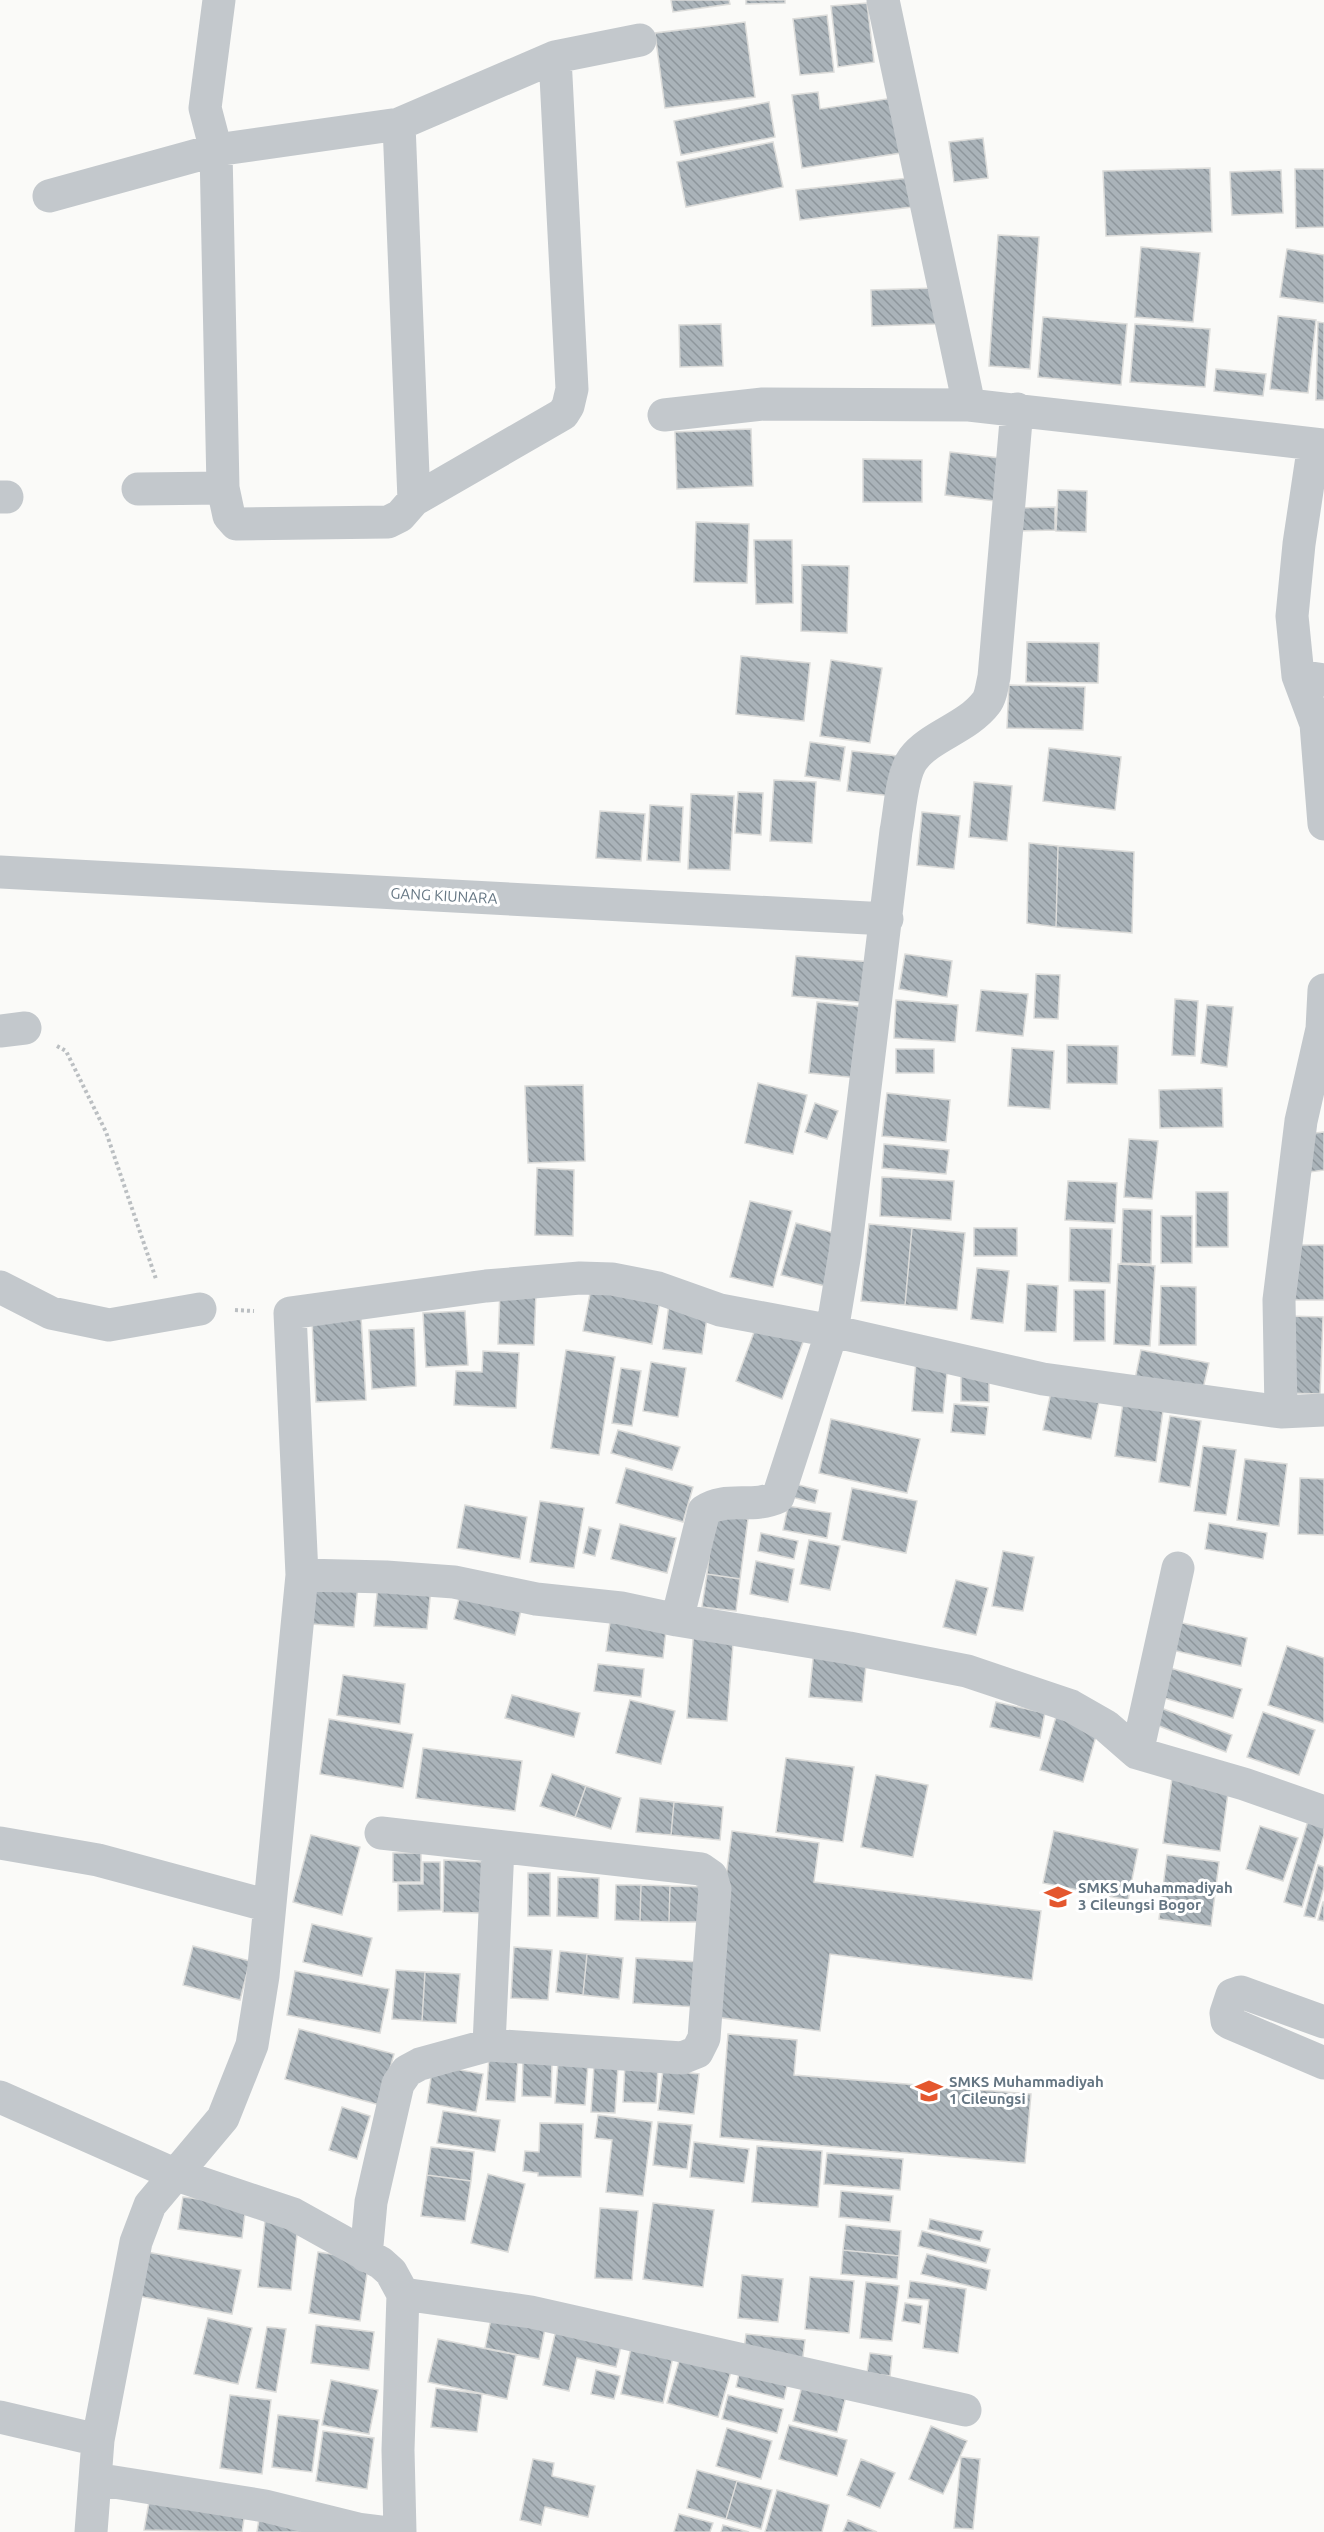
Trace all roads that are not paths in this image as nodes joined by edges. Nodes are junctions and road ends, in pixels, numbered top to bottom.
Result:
1 (219, 0) edge
2 (883, 0) edge
3 (640, 40) dead end
4 (555, 57) junction
5 (399, 124) junction
6 (216, 150) junction
7 (49, 196) dead end
8 (969, 405) junction
9 (1017, 409) junction
10 (664, 415) dead end
11 (1319, 445) edge
12 (224, 488) junction
13 (138, 489) dead end
14 (414, 500) junction
15 (1311, 678) edge
16 (1324, 824) edge
17 (0, 873) edge
18 (887, 920) junction
19 (1324, 990) edge
20 (0, 1287) edge
21 (200, 1309) road end
22 (832, 1331) junction
23 (1324, 1410) edge
24 (1281, 1412) junction
25 (1178, 1568) dead end
26 (302, 1575) junction
27 (677, 1620) junction
28 (1137, 1753) junction
29 (1324, 1812) edge
30 (381, 1833) dead end
31 (0, 1843) edge
32 (498, 1847) junction
33 (269, 1906) junction
34 (1324, 2022) edge
35 (489, 2045) junction
36 (1324, 2063) edge
37 (0, 2097) edge
38 (174, 2174) junction
39 (366, 2256) junction
40 (404, 2294) junction
41 (965, 2410) dead end
42 (0, 2417) edge
43 (98, 2440) junction
44 (95, 2479) junction
45 (91, 2532) edge
46 (382, 2532) edge
47 (400, 2532) edge

1 - 6 street
2 - 8 street
3 - 4 street
4 - 5 street
4 - 14 street
5 - 6 street
5 - 14 street
6 - 7 street
6 - 12 street
8 - 9 street
8 - 10 street
9 - 11 street
9 - 18 street
11 - 15 street
12 - 13 street
12 - 14 street
15 - 16 street
17 - 18 street, GANG KIUNARA
18 - 22 street
19 - 24 street
20 - 21 street
22 - 24 street
22 - 26 street
22 - 27 street
23 - 24 street
25 - 28 street
26 - 27 street
26 - 33 street
27 - 28 street
28 - 29 street
30 - 32 street
31 - 33 street
32 - 35 street
32 - 35 street
33 - 38 street
34 - 36 street
35 - 39 street
37 - 38 street
38 - 39 street
38 - 43 street
39 - 40 street
40 - 41 street
40 - 47 street
42 - 43 street
43 - 44 street
44 - 45 street
44 - 46 street

